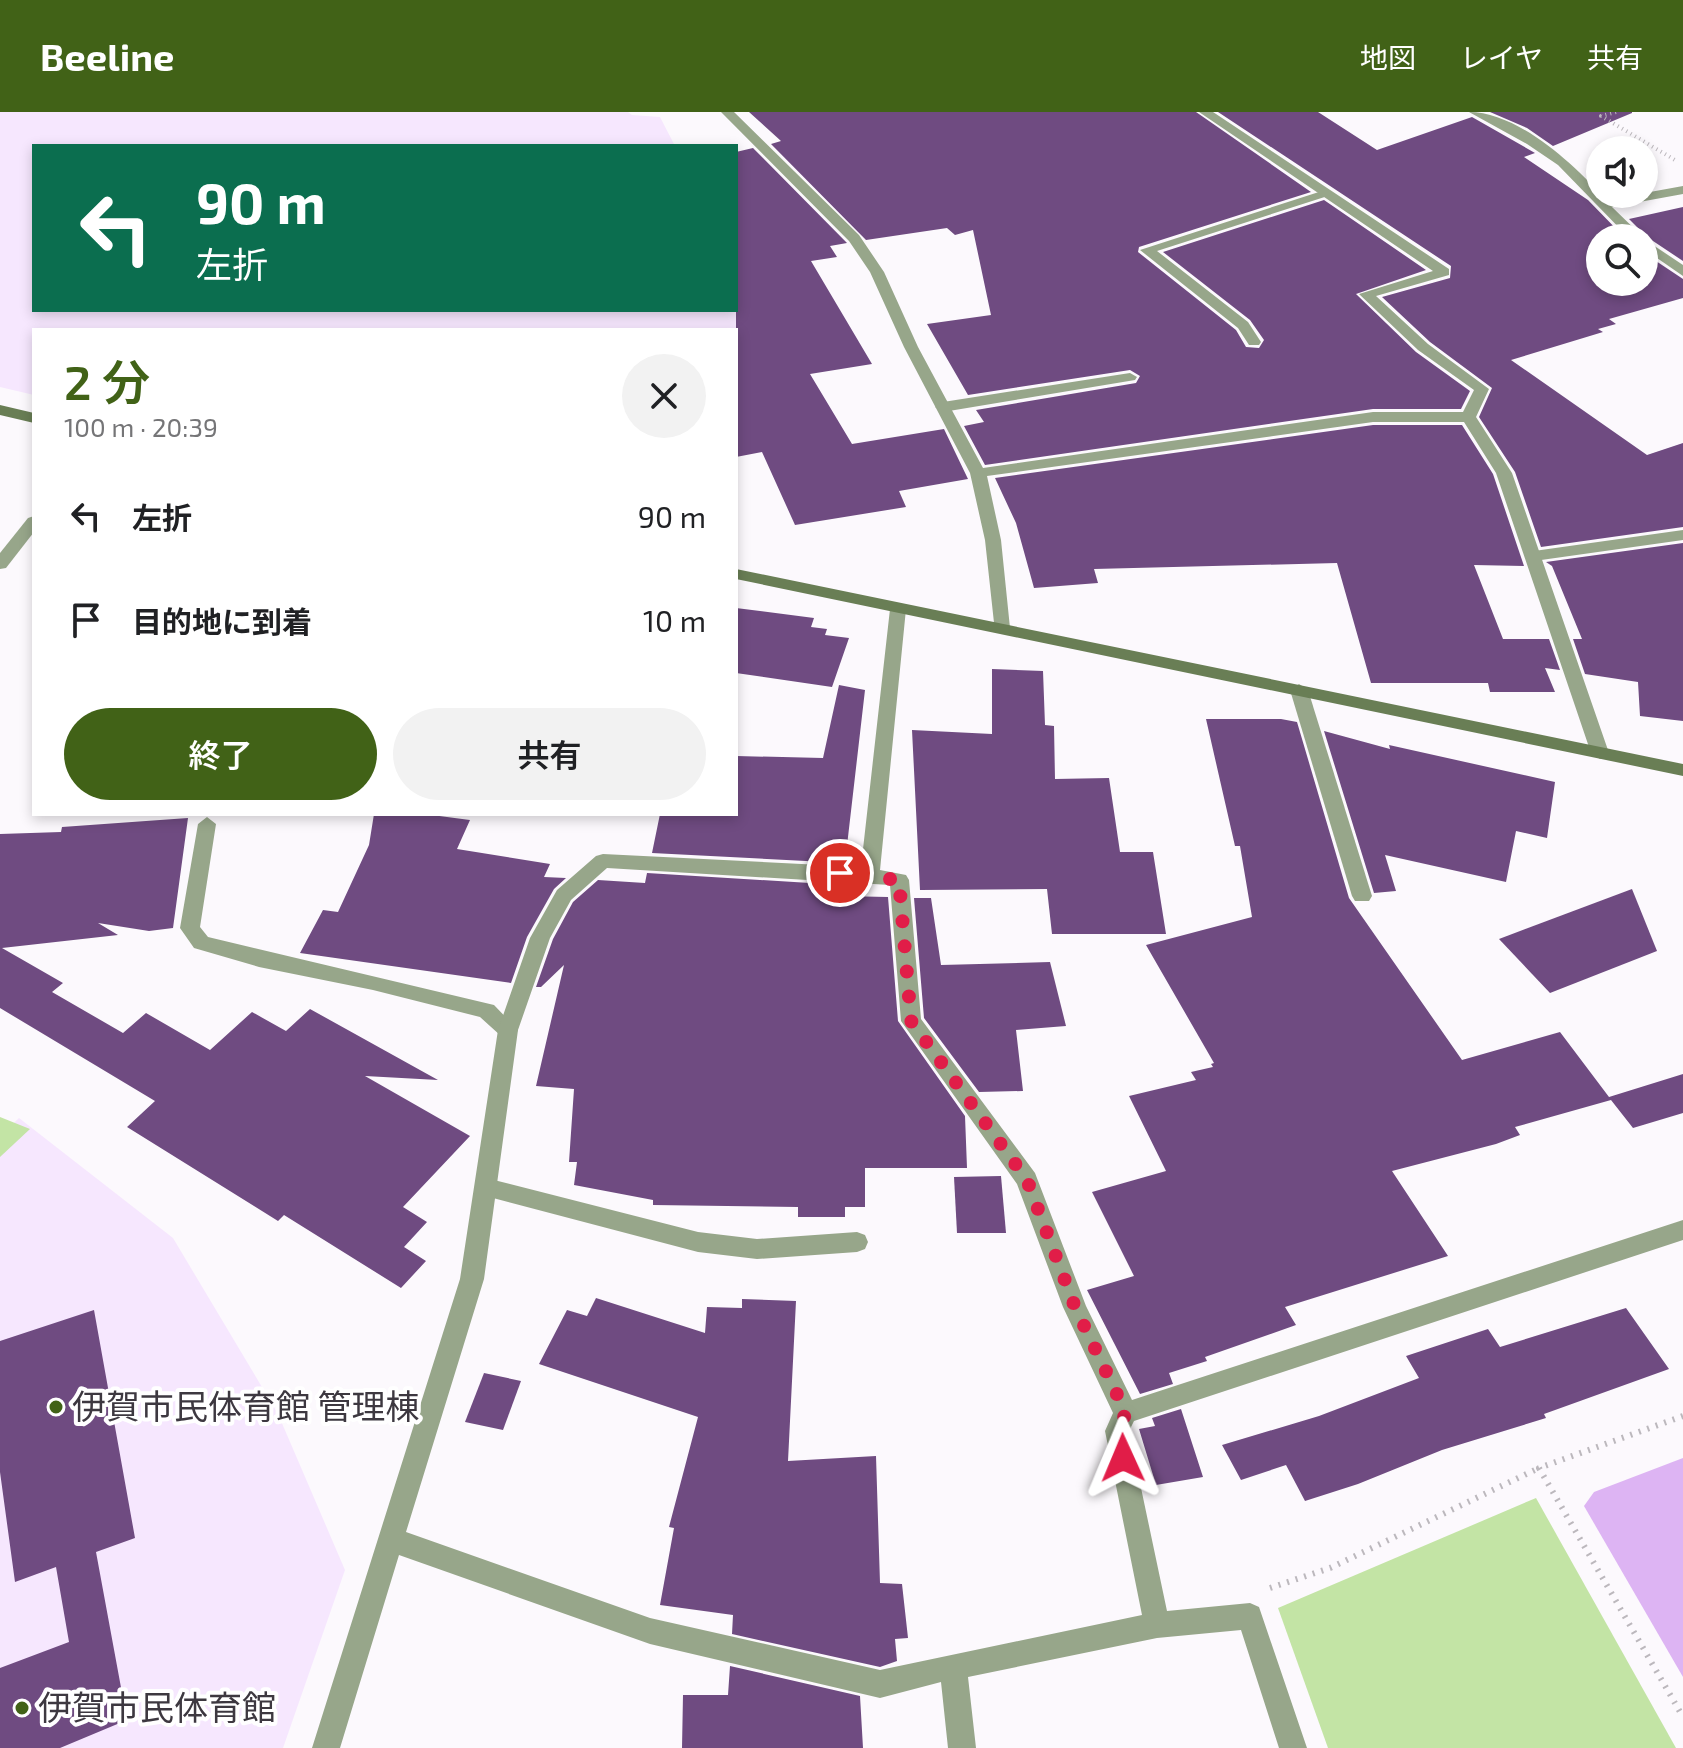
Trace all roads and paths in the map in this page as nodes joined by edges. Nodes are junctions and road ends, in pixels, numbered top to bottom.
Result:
1 (727, 112) edge
2 (1205, 112) edge
3 (1475, 112) edge
4 (1616, 112) edge
5 (1676, 167) dead end
6 (1586, 188) edge
7 (1683, 190) edge
8 (1327, 194) junction
9 (1658, 195) edge
10 (1605, 208) edge
11 (1618, 224) edge
12 (1658, 253) edge
13 (1683, 272) edge
14 (1254, 342) dead end
15 (1130, 377) dead end
16 (943, 407) junction
17 (0, 410) edge
18 (1468, 417) junction
19 (32, 418) edge
20 (978, 473) junction
21 (32, 524) edge
22 (1683, 535) edge
23 (1534, 556) junction
24 (0, 564) edge
25 (738, 574) edge
26 (898, 609) junction
27 (1001, 628) junction
28 (1299, 690) junction
29 (1600, 753) junction
30 (1683, 770) edge
31 (207, 824) dead end
32 (870, 875) junction
33 (1362, 896) dead end
34 (508, 1030) junction
35 (486, 1187) junction
36 (1683, 1230) edge
37 (857, 1242) dead end
38 (1126, 1413) junction
39 (1683, 1416) edge
40 (1539, 1468) junction
41 (390, 1539) junction
42 (1250, 1616) junction
43 (1157, 1625) junction
44 (953, 1666) junction
45 (1683, 1717) edge
46 (326, 1748) edge
47 (962, 1748) edge
48 (1293, 1748) edge

1 - 16 street
2 - 8 street
3 - 6 street
4 - 5 path
7 - 9 street
8 - 14 street
8 - 18 street
10 - 11 street
12 - 13 street
15 - 16 street
16 - 20 street
17 - 19 street
18 - 20 street
18 - 23 street
20 - 27 street
21 - 24 street
22 - 23 street
23 - 29 street
25 - 26 street
26 - 27 street
26 - 32 street
27 - 28 street
28 - 29 street
28 - 33 street
29 - 30 street
31 - 34 street
32 - 34 street
32 - 38 street
34 - 35 street
35 - 37 street
35 - 41 street
36 - 38 street
38 - 43 street
39 - 40 path
40 - 42 path
40 - 45 path
41 - 44 street
41 - 46 street
42 - 43 street
42 - 48 street
43 - 44 street
44 - 47 street

